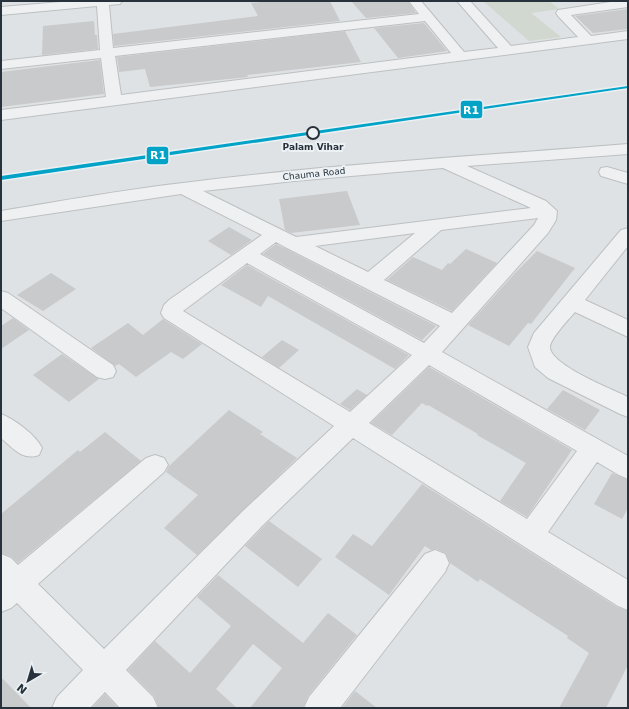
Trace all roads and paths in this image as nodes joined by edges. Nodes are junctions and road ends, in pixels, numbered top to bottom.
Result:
1 (116, 1) edge
2 (415, 1) edge
3 (463, 1) edge
4 (628, 3) edge
5 (41, 4) edge
6 (104, 7) junction
7 (1, 11) edge
8 (428, 17) junction
9 (1, 23) edge
10 (628, 35) edge
11 (588, 40) junction
12 (507, 50) junction
13 (107, 52) junction
14 (460, 56) junction
15 (1, 65) edge
16 (114, 100) junction
17 (1, 115) edge
18 (628, 149) edge
19 (445, 163) junction
20 (607, 172) dead end
21 (628, 179) edge
22 (183, 188) junction
23 (548, 211) junction
24 (1, 216) edge
25 (436, 225) junction
26 (628, 234) edge
27 (274, 235) junction
28 (292, 243) junction
29 (247, 255) junction
30 (370, 282) junction
31 (1, 298) edge
32 (571, 302) junction
33 (455, 324) junction
34 (628, 329) edge
35 (427, 354) junction
36 (105, 371) dead end
37 (628, 408) edge
38 (1, 424) edge
39 (353, 425) junction
40 (30, 448) dead end
41 (593, 448) junction
42 (155, 465) dead end
43 (628, 468) edge
44 (530, 536) junction
45 (434, 563) dead end
46 (7, 583) edge
47 (628, 596) edge
48 (105, 670) junction
49 (68, 708) edge
50 (142, 708) edge
51 (320, 708) edge

1 - 6 street
2 - 8 street
3 - 12 street
4 - 11 street
5 - 6 street
5 - 7 street
6 - 9 street
6 - 13 street
8 - 13 street
8 - 14 street
10 - 11 street
11 - 12 street
12 - 14 street
13 - 15 street
13 - 16 street
14 - 16 street
16 - 17 street
18 - 19 street, Chauma Road
19 - 22 street, Chauma Road
19 - 23 street
20 - 21 street
22 - 24 street, Chauma Road
22 - 27 street
23 - 25 street
23 - 33 street
25 - 28 street
25 - 30 street
26 - 32 street
27 - 28 street
27 - 29 street
28 - 30 street
29 - 35 street
29 - 39 street
30 - 33 street
31 - 36 street
32 - 34 street
32 - 37 street
33 - 35 street
35 - 39 street
35 - 41 street
38 - 40 street
39 - 44 street
39 - 48 street
41 - 43 street
41 - 44 street
42 - 46 street
44 - 47 street
45 - 51 street
46 - 48 street
48 - 49 street
48 - 50 street

